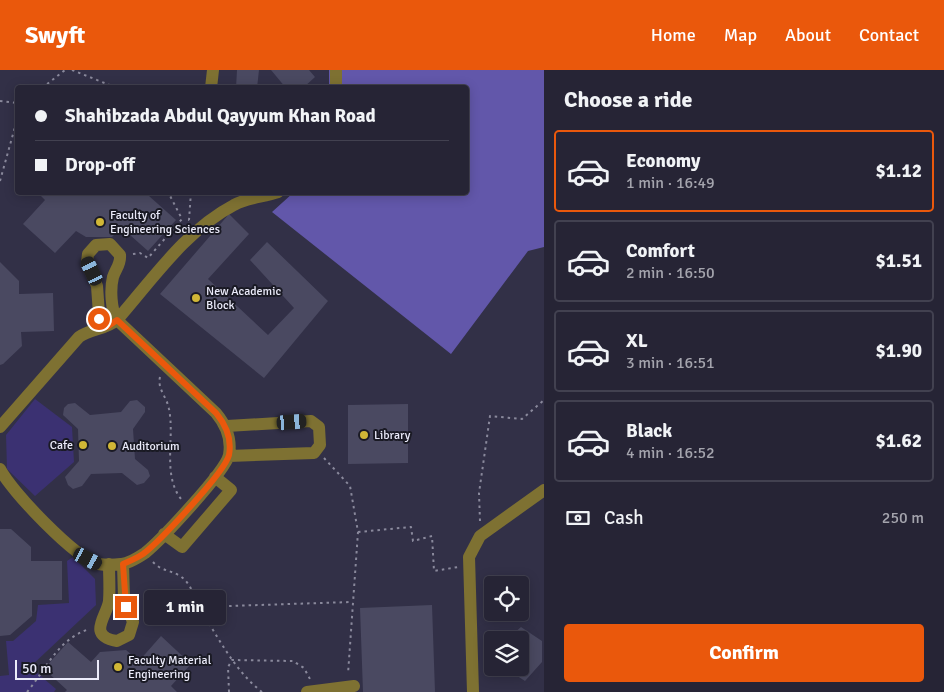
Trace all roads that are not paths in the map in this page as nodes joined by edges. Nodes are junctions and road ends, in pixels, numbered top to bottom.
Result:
1 (213, 70) edge
2 (336, 70) edge
3 (211, 85) edge
4 (336, 85) edge
5 (268, 195) edge
6 (117, 320) junction
7 (100, 328) junction
8 (227, 426) junction
9 (0, 427) edge
10 (228, 456) junction
11 (0, 470) edge
12 (215, 477) junction
13 (544, 490) edge
14 (164, 534) junction
15 (109, 564) junction
16 (123, 564) junction
17 (351, 686) road end
18 (329, 690) edge
19 (312, 691) edge
20 (472, 692) edge

1 - 3 lane
2 - 4 lane
5 - 6 lane
6 - 7 lane
6 - 7 lane
6 - 8 lane
7 - 9 lane
8 - 10 lane
8 - 10 lane
10 - 12 lane
11 - 15 lane
12 - 14 lane
12 - 14 lane
13 - 20 lane
14 - 16 lane
15 - 16 lane
15 - 16 lane
17 - 18 lane
18 - 19 lane

